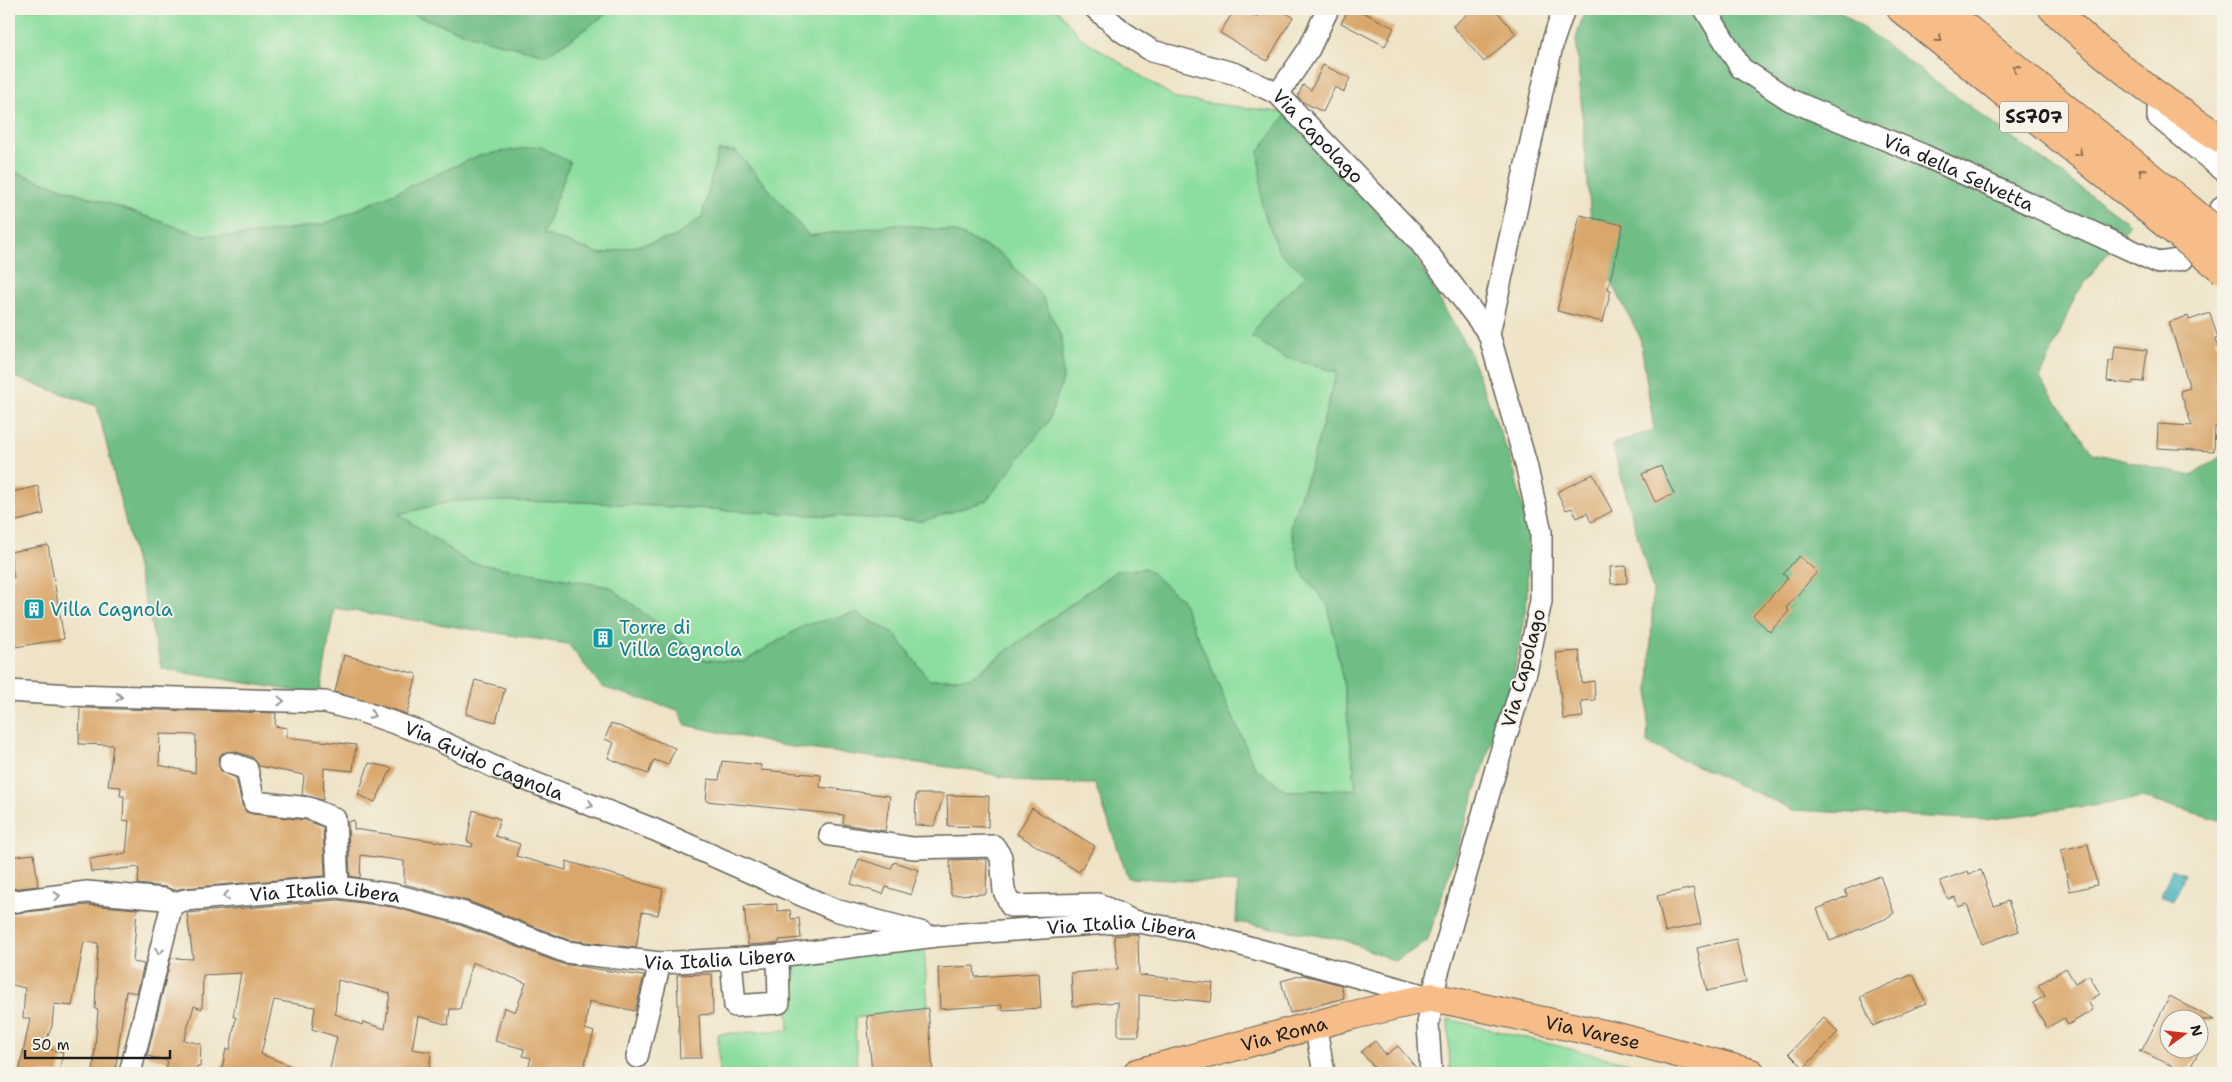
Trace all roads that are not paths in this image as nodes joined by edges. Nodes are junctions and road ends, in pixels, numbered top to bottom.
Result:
1 (1096, 9) edge
2 (1328, 9) edge
3 (1564, 9) edge
4 (1705, 9) edge
5 (1901, 9) edge
6 (1943, 9) edge
7 (2052, 9) edge
8 (1278, 94) junction
9 (2163, 102) junction
10 (2223, 140) edge
11 (2223, 170) edge
12 (2223, 206) edge
13 (2223, 237) edge
14 (2223, 270) edge
15 (1489, 334) junction
16 (9, 691) edge
17 (230, 763) dead end
18 (830, 835) dead end
19 (338, 887) junction
20 (9, 902) edge
21 (172, 904) junction
22 (1133, 922) junction
23 (936, 936) junction
24 (778, 956) junction
25 (731, 959) junction
26 (660, 963) junction
27 (1432, 997) junction
28 (1315, 1024) junction
29 (637, 1057) dead end
30 (130, 1073) edge
31 (1136, 1073) edge
32 (1324, 1073) edge
33 (1431, 1073) edge
34 (1752, 1073) edge

1 - 8 street, Via Capolago
2 - 8 street
3 - 15 street, Via Capolago
4 - 12 street, Via della Selvetta
5 -> 14 main road, SS707, bridge
13 -> 6 main road, SS707, bridge
7 - 9 main road
8 - 15 street, Via Capolago
9 - 10 main road
9 - 11 street
15 - 27 street, Via Capolago
16 -> 23 street, Via Guido Cagnola
17 - 19 street
18 - 22 street
19 -> 21 street, Via Italia Libera
19 - 26 street, Via Italia Libera
20 -> 21 street, Via Italia Libera
21 -> 30 street
22 - 23 street, Via Italia Libera
22 - 27 street, Via Italia Libera
23 - 24 street, Via Italia Libera
24 - 25 street, Via Italia Libera
24 - 25 street
25 - 26 street, Via Italia Libera
26 - 29 street
27 - 28 main road, Via Roma
27 - 33 street, Via Capolago
27 - 34 main road, Via Varese
28 - 31 main road, Via Roma
28 - 32 street

